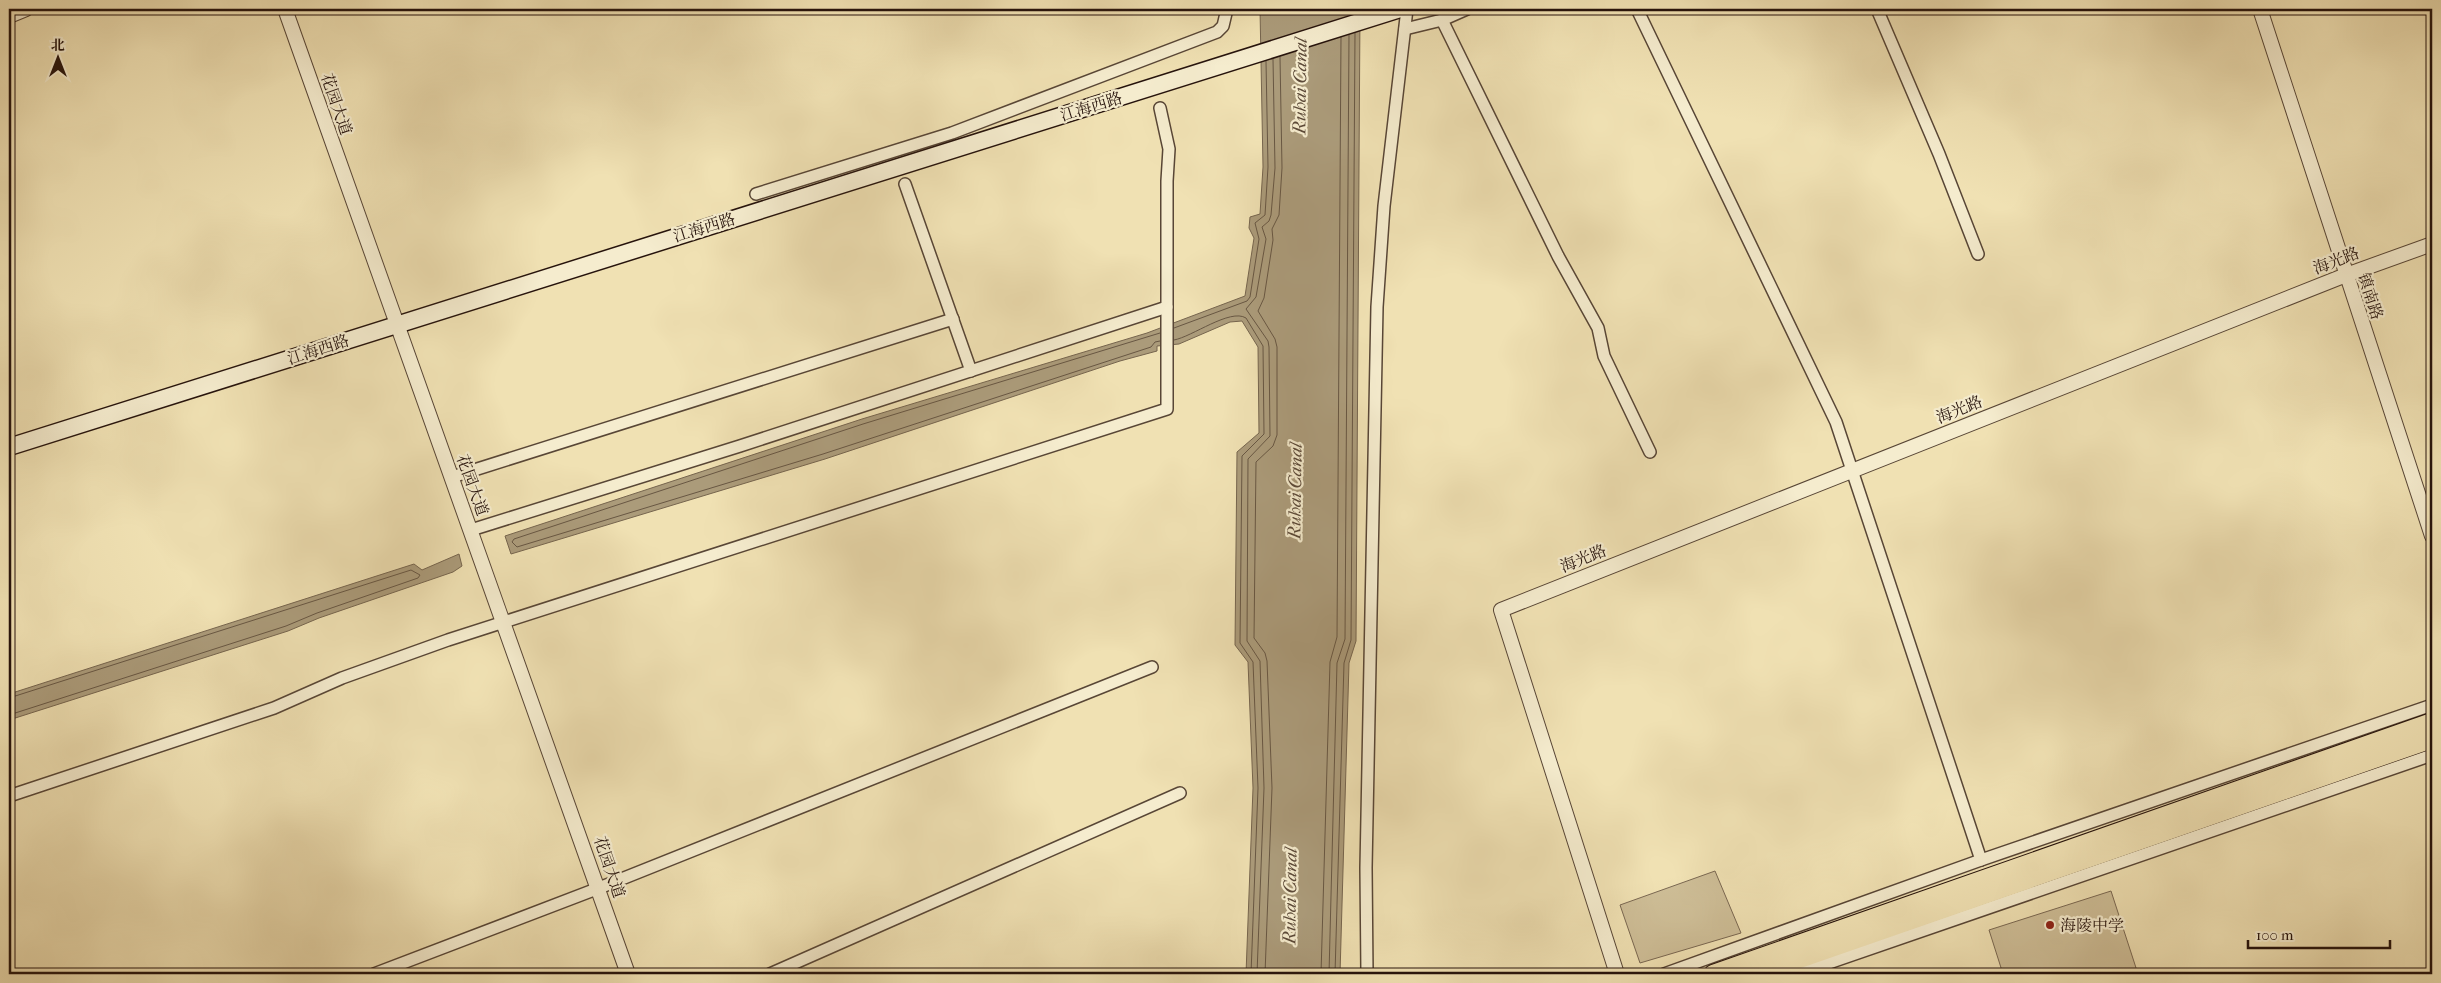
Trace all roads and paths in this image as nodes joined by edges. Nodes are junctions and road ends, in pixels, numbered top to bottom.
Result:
1 (26, 9) edge
2 (285, 9) edge
3 (1227, 9) edge
4 (1400, 9) edge
5 (1407, 9) edge
6 (1467, 9) edge
7 (1638, 9) edge
8 (1877, 9) edge
9 (2260, 9) edge
10 (9, 16) edge
11 (1442, 20) junction
12 (1405, 29) junction
13 (1160, 108) dead end
14 (904, 184) dead end
15 (756, 194) dead end
16 (2432, 244) edge
17 (1978, 254) dead end
18 (2346, 274) junction
19 (1167, 307) junction
20 (953, 319) junction
21 (396, 324) junction
22 (971, 370) junction
23 (9, 447) edge
24 (1650, 452) dead end
25 (1853, 470) junction
26 (452, 477) junction
27 (471, 530) junction
28 (2432, 536) edge
29 (504, 622) junction
30 (1152, 666) dead end
31 (2432, 705) edge
32 (2432, 722) edge
33 (2432, 739) edge
34 (2432, 755) edge
35 (1180, 793) dead end
36 (9, 796) edge
37 (1982, 860) junction
38 (2051, 864) junction
39 (599, 888) junction
40 (374, 974) edge
41 (628, 974) edge
42 (770, 974) edge
43 (1367, 974) edge
44 (1617, 974) edge
45 (1664, 974) edge
46 (1713, 974) edge
47 (1756, 974) edge
48 (1797, 974) edge

1 - 10 street
2 - 21 street, 花园大道
3 - 15 street
4 - 21 main road, 江海西路
5 - 12 street
6 - 11 street
7 - 25 street
8 - 17 street
9 - 18 street, 镇南路
11 - 12 street
11 - 24 street
12 - 43 street
13 - 19 street
14 - 20 street
16 - 18 street, 海光路
18 - 25 street, 海光路
18 - 28 street, 镇南路
19 - 22 street
19 - 29 street
20 - 22 street
20 - 26 street
21 - 23 main road, 江海西路
21 - 26 street, 花园大道
22 - 27 street
25 - 37 street
25 - 44 street, 海光路
26 - 27 street, 花园大道
27 - 29 street, 花园大道
29 - 36 street
29 - 39 street, 花园大道
30 - 39 street
31 - 37 street
32 - 38 main road
33 - 38 main road
34 - 48 street
35 - 42 street
37 - 45 street
38 - 46 main road
38 - 47 main road
39 - 40 street
39 - 41 street, 花园大道

